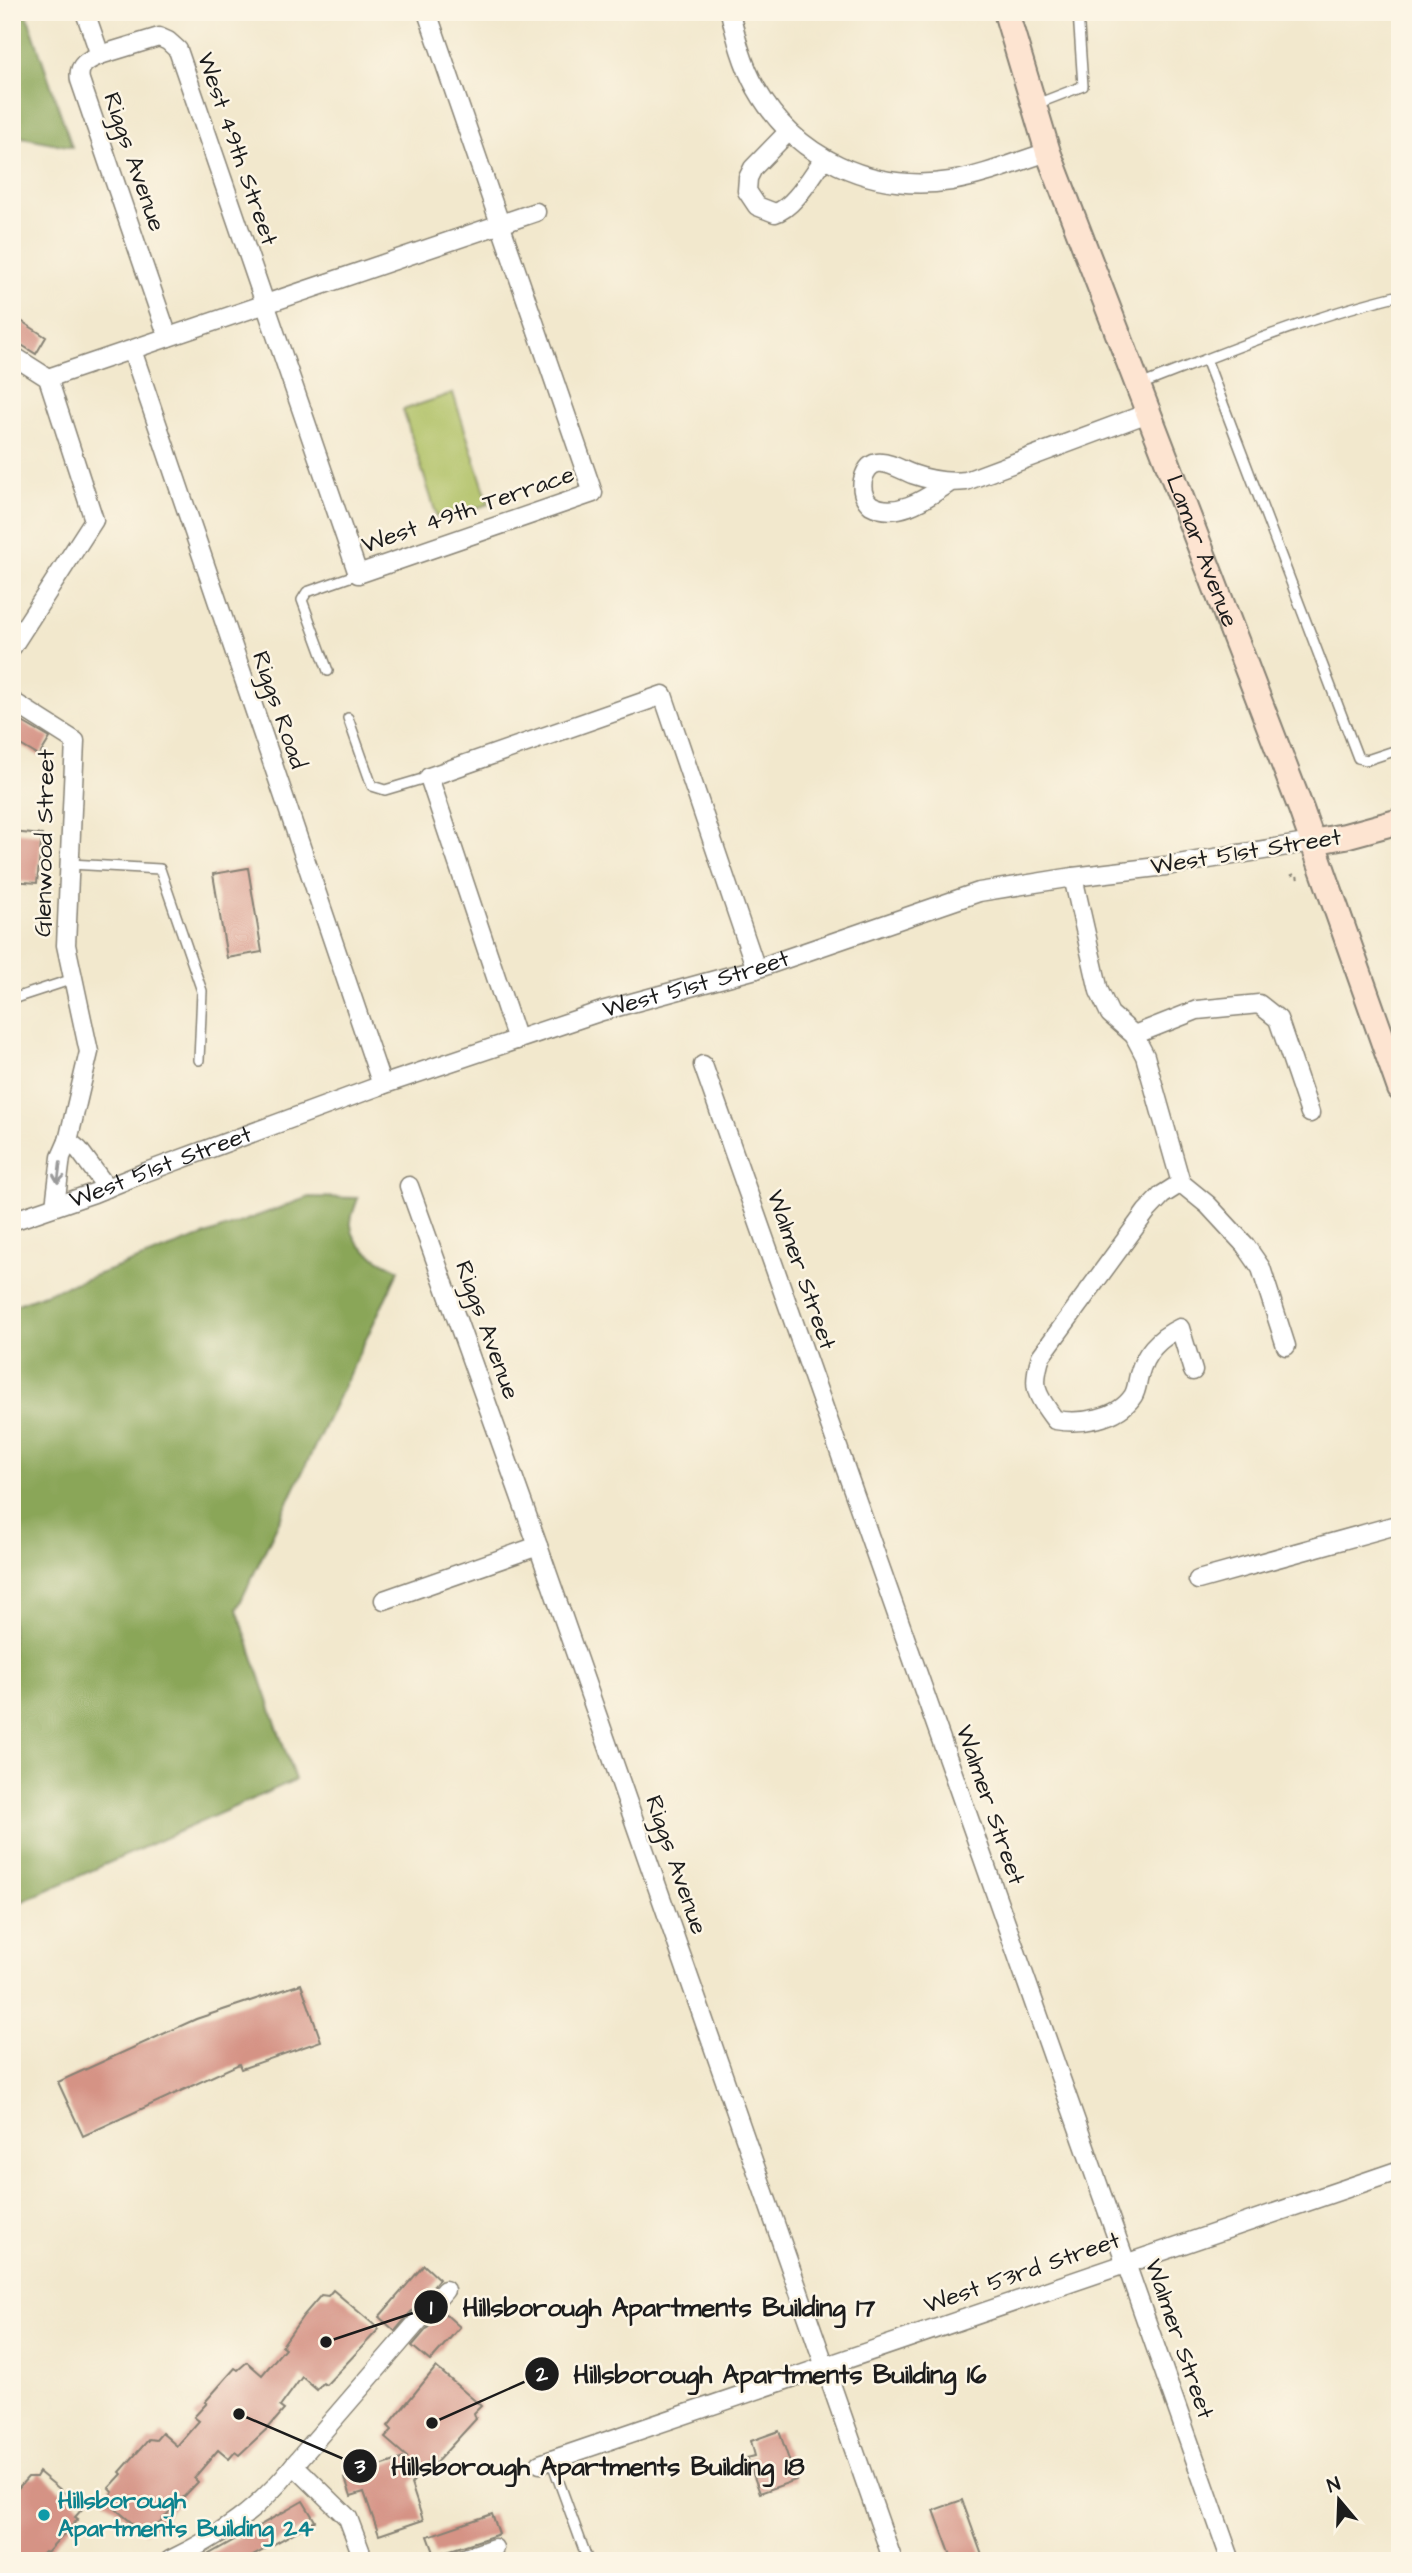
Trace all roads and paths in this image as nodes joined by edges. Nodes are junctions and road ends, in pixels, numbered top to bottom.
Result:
1 (85, 12) edge
2 (427, 12) edge
3 (730, 12) edge
4 (1006, 12) edge
5 (1077, 12) edge
6 (100, 55) junction
7 (1032, 105) junction
8 (788, 132) junction
9 (1048, 152) junction
10 (824, 159) junction
11 (536, 212) dead end
12 (500, 224) junction
13 (1400, 295) edge
14 (265, 305) junction
15 (168, 337) junction
16 (132, 350) junction
17 (12, 355) edge
18 (1206, 359) junction
19 (48, 378) junction
20 (1138, 385) junction
21 (1148, 413) junction
22 (951, 482) dead end
23 (358, 574) junction
24 (12, 648) edge
25 (328, 671) dead end
26 (12, 701) edge
27 (348, 718) dead end
28 (1400, 749) edge
29 (429, 777) junction
30 (1400, 821) edge
31 (1312, 842) junction
32 (71, 863) junction
33 (1292, 874) dead end
34 (1073, 877) junction
35 (1304, 877) dead end
36 (756, 969) junction
37 (73, 979) junction
38 (12, 999) edge
39 (1134, 1035) junction
40 (517, 1040) junction
41 (199, 1060) dead end
42 (703, 1065) dead end
43 (382, 1085) junction
44 (1400, 1090) edge
45 (1310, 1113) dead end
46 (68, 1141) junction
47 (1181, 1183) junction
48 (409, 1186) dead end
49 (107, 1188) junction
50 (55, 1206) junction
51 (12, 1221) edge
52 (1286, 1346) dead end
53 (1193, 1371) dead end
54 (1400, 1524) edge
55 (538, 1546) junction
56 (1198, 1580) dead end
57 (384, 1600) dead end
58 (1400, 2170) edge
59 (1126, 2264) junction
60 (445, 2290) dead end
61 (825, 2365) junction
62 (546, 2462) joint
63 (295, 2465) junction
64 (494, 2548) dead end
65 (170, 2560) edge
66 (364, 2561) edge
67 (456, 2561) edge
68 (588, 2561) edge
69 (893, 2561) edge
70 (1231, 2561) edge

1 - 6 street
2 - 12 street
3 - 8 street
4 - 7 street, Lamar Avenue
5 - 7 lane
6 - 14 street, West 49th Street
6 - 15 street, Riggs Avenue
7 - 9 street, Lamar Avenue
8 - 10 street
8 - 10 street
9 - 10 street
9 - 20 street, Lamar Avenue
11 - 12 street
12 - 14 street
12 - 23 street, West 49th Terrace
13 - 18 lane
14 - 15 street
14 - 23 street, West 49th Terrace
15 - 16 street
16 - 19 street
16 - 43 street, Riggs Road
17 - 19 street
18 - 20 lane
18 - 28 lane
19 - 24 street
20 - 21 street, Lamar Avenue
21 - 22 street
21 - 31 street, Lamar Avenue
23 - 25 lane
26 - 32 street, Glenwood Street
27 - 29 lane
29 - 36 street
29 - 40 street
30 - 31 street, West 51st Street
31 - 34 street, West 51st Street
31 - 44 street, Lamar Avenue
32 - 37 street, Glenwood Street
32 - 41 lane
33 - 35 path
34 - 36 street, West 51st Street
34 - 39 street
36 - 40 street, West 51st Street
37 - 38 lane
37 - 46 street, Glenwood Street
39 - 45 street
39 - 47 street
40 - 43 street, West 51st Street
42 - 59 street, Walmer Street
43 - 49 street, West 51st Street
46 - 49 street
46 -> 50 street, Glenwood Street
47 - 52 street
47 - 53 street
48 - 55 street, Riggs Avenue
49 - 50 street, West 51st Street
50 - 51 street, West 51st Street
54 - 56 street
55 - 57 street
55 - 61 street, Riggs Avenue
58 - 59 street, West 53rd Street
59 - 61 street, West 53rd Street
59 - 70 street, Walmer Street
60 - 63 street
61 - 62 street, West 53rd Street
61 - 69 street, Riggs Avenue
62 - 68 lane
63 - 65 street
63 - 66 street
64 - 67 street

